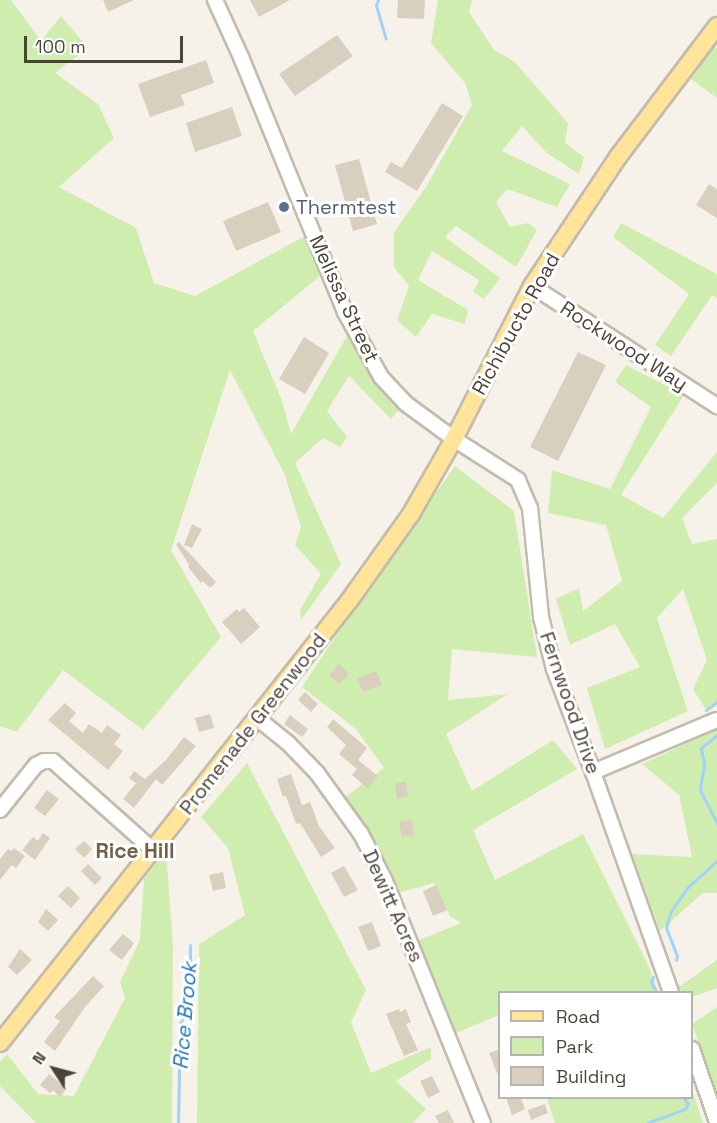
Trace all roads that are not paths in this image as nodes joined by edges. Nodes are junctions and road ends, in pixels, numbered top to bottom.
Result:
1 (215, 0) edge
2 (717, 26) edge
3 (532, 286) junction
4 (717, 406) edge
5 (454, 439) junction
6 (349, 602) joint
7 (257, 718) junction
8 (717, 720) edge
9 (593, 772) junction
10 (0, 810) edge
11 (153, 850) junction
12 (670, 991) edge
13 (0, 1043) edge
14 (693, 1052) edge
15 (717, 1122) edge
16 (483, 1123) edge

1 - 5 street, Melissa Street
2 - 3 main road, Richibucto Road
3 - 4 street, Rockwood Way
3 - 5 main road, Richibucto Road
5 - 6 main road, Richibucto Road
5 - 9 street, Fernwood Drive
6 - 7 main road, Promenade Greenwood
7 - 11 main road, Promenade Greenwood
7 - 16 street, Dewitt Acres
8 - 9 street
9 - 12 street, Fernwood Drive
10 - 11 street
11 - 13 main road, Promenade Greenwood
14 - 15 street

